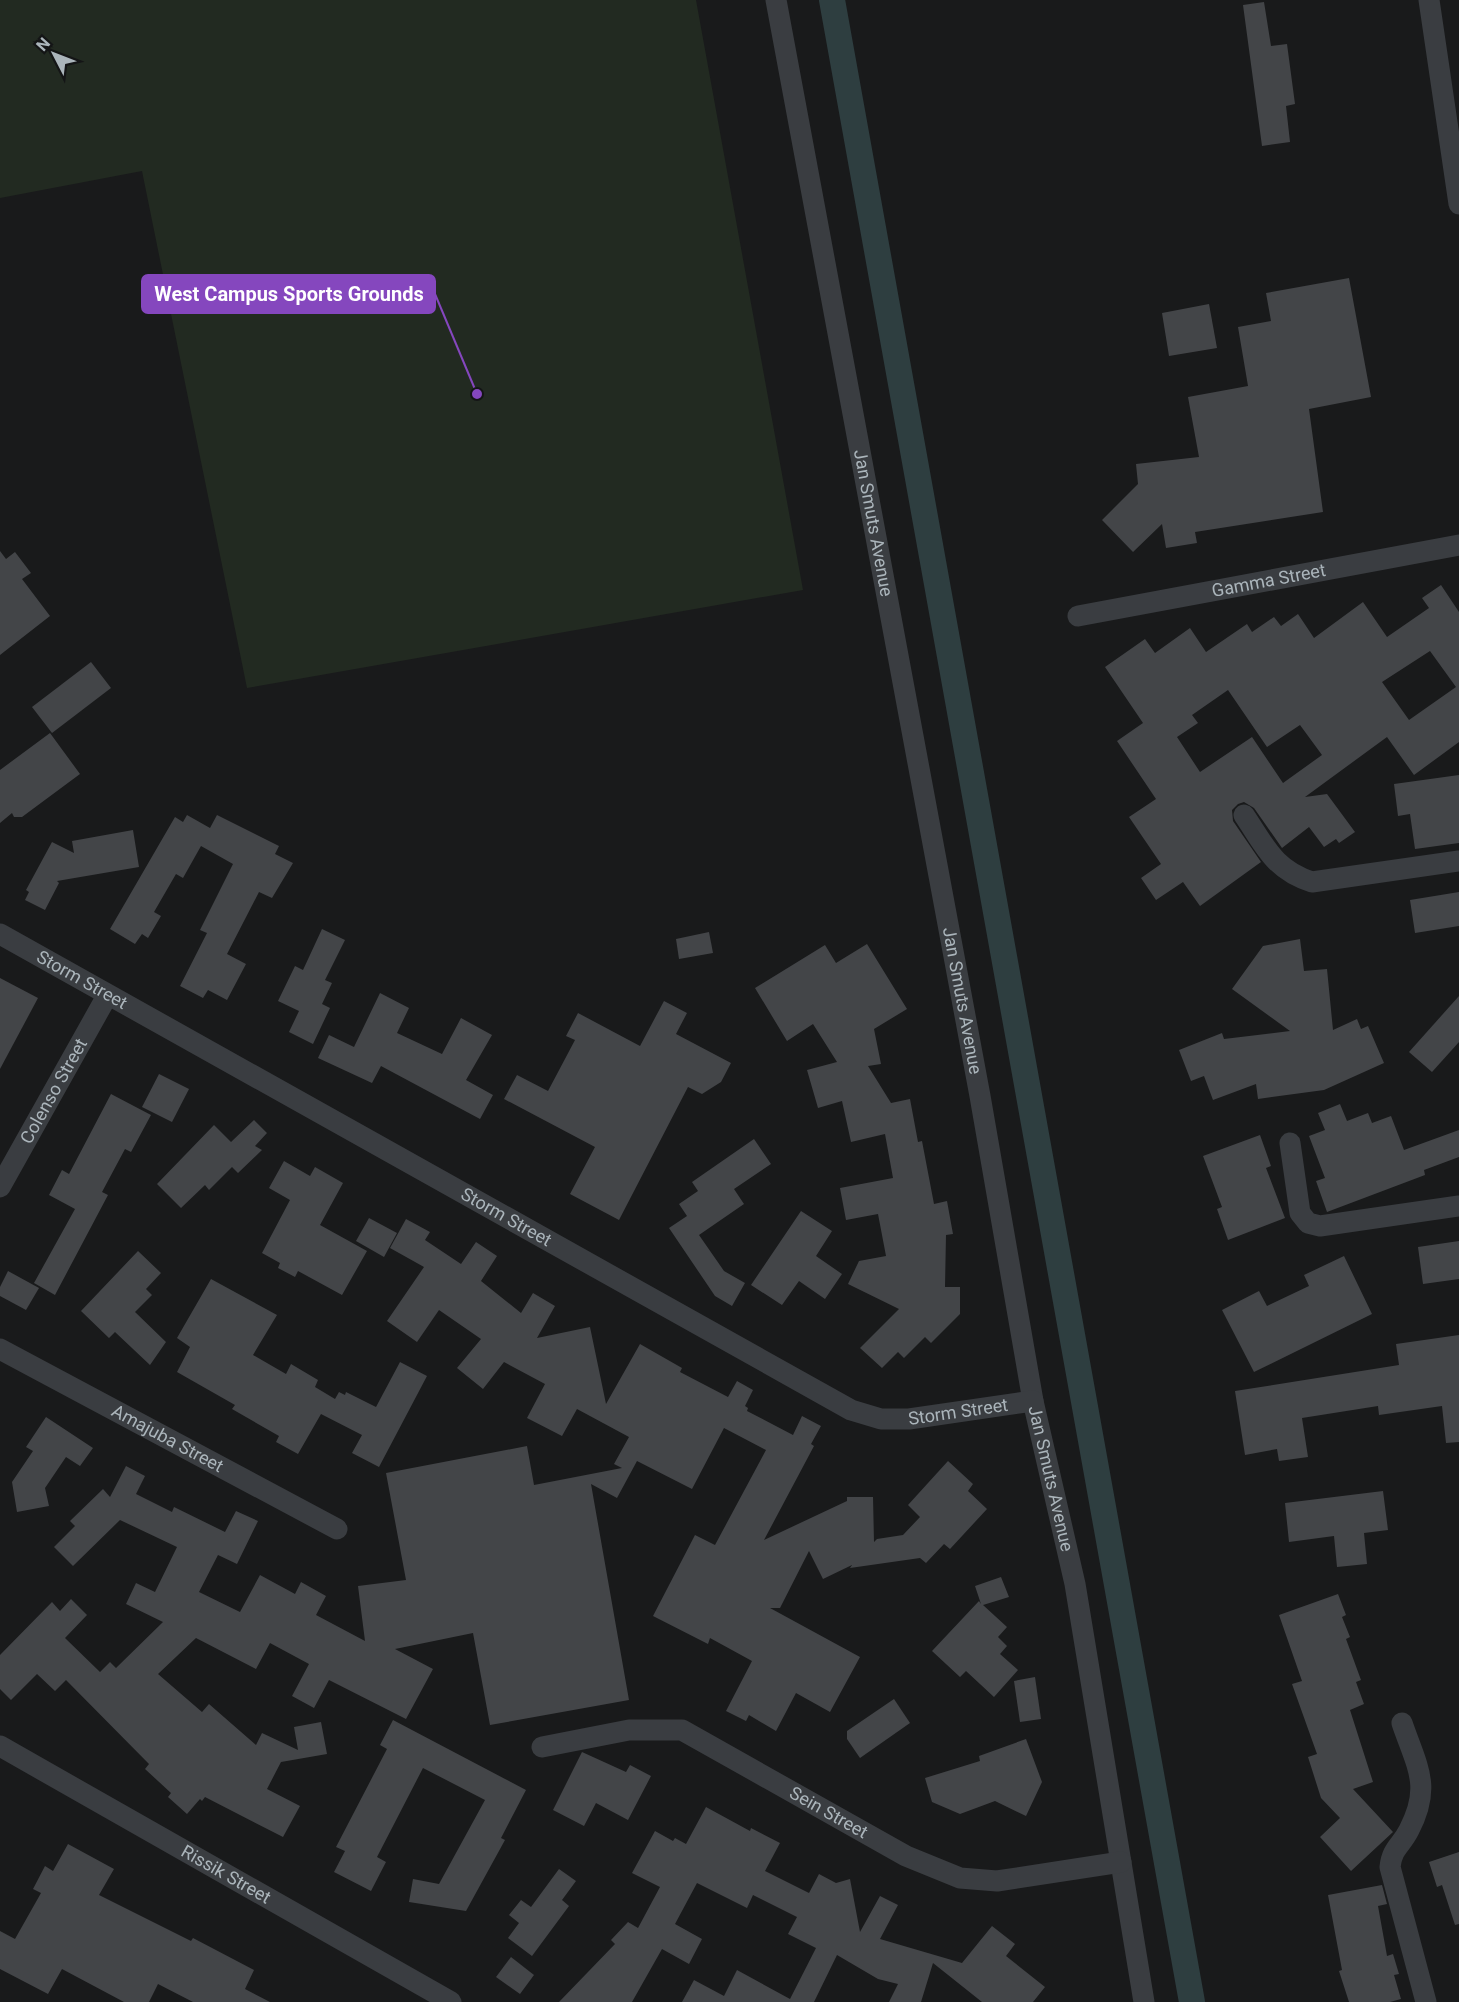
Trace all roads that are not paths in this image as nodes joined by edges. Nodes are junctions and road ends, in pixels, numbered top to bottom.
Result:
1 (776, 0) edge
2 (1430, 0) edge
3 (1459, 204) edge
4 (1459, 545) edge
5 (1078, 616) dead end
6 (1244, 815) dead end
7 (1459, 861) edge
8 (0, 934) edge
9 (107, 996) junction
10 (1290, 1143) dead end
11 (0, 1187) edge
12 (1459, 1206) edge
13 (0, 1349) edge
14 (1033, 1401) junction
15 (337, 1529) dead end
16 (1402, 1723) dead end
17 (0, 1746) edge
18 (542, 1747) dead end
19 (1121, 1862) junction
20 (451, 2002) edge
21 (1144, 2002) edge
22 (1426, 2002) edge

1 - 14 street, Jan Smuts Avenue
2 - 3 street
4 - 5 street, Gamma Street
6 - 7 street
8 - 9 street, Storm Street
9 - 11 street, Colenso Street
9 - 14 street, Storm Street
10 - 12 street
13 - 15 street, Amajuba Street
14 - 19 street, Jan Smuts Avenue
16 - 22 street
17 - 20 street, Rissik Street
18 - 19 street, Sein Street
19 - 21 street, Jan Smuts Avenue

